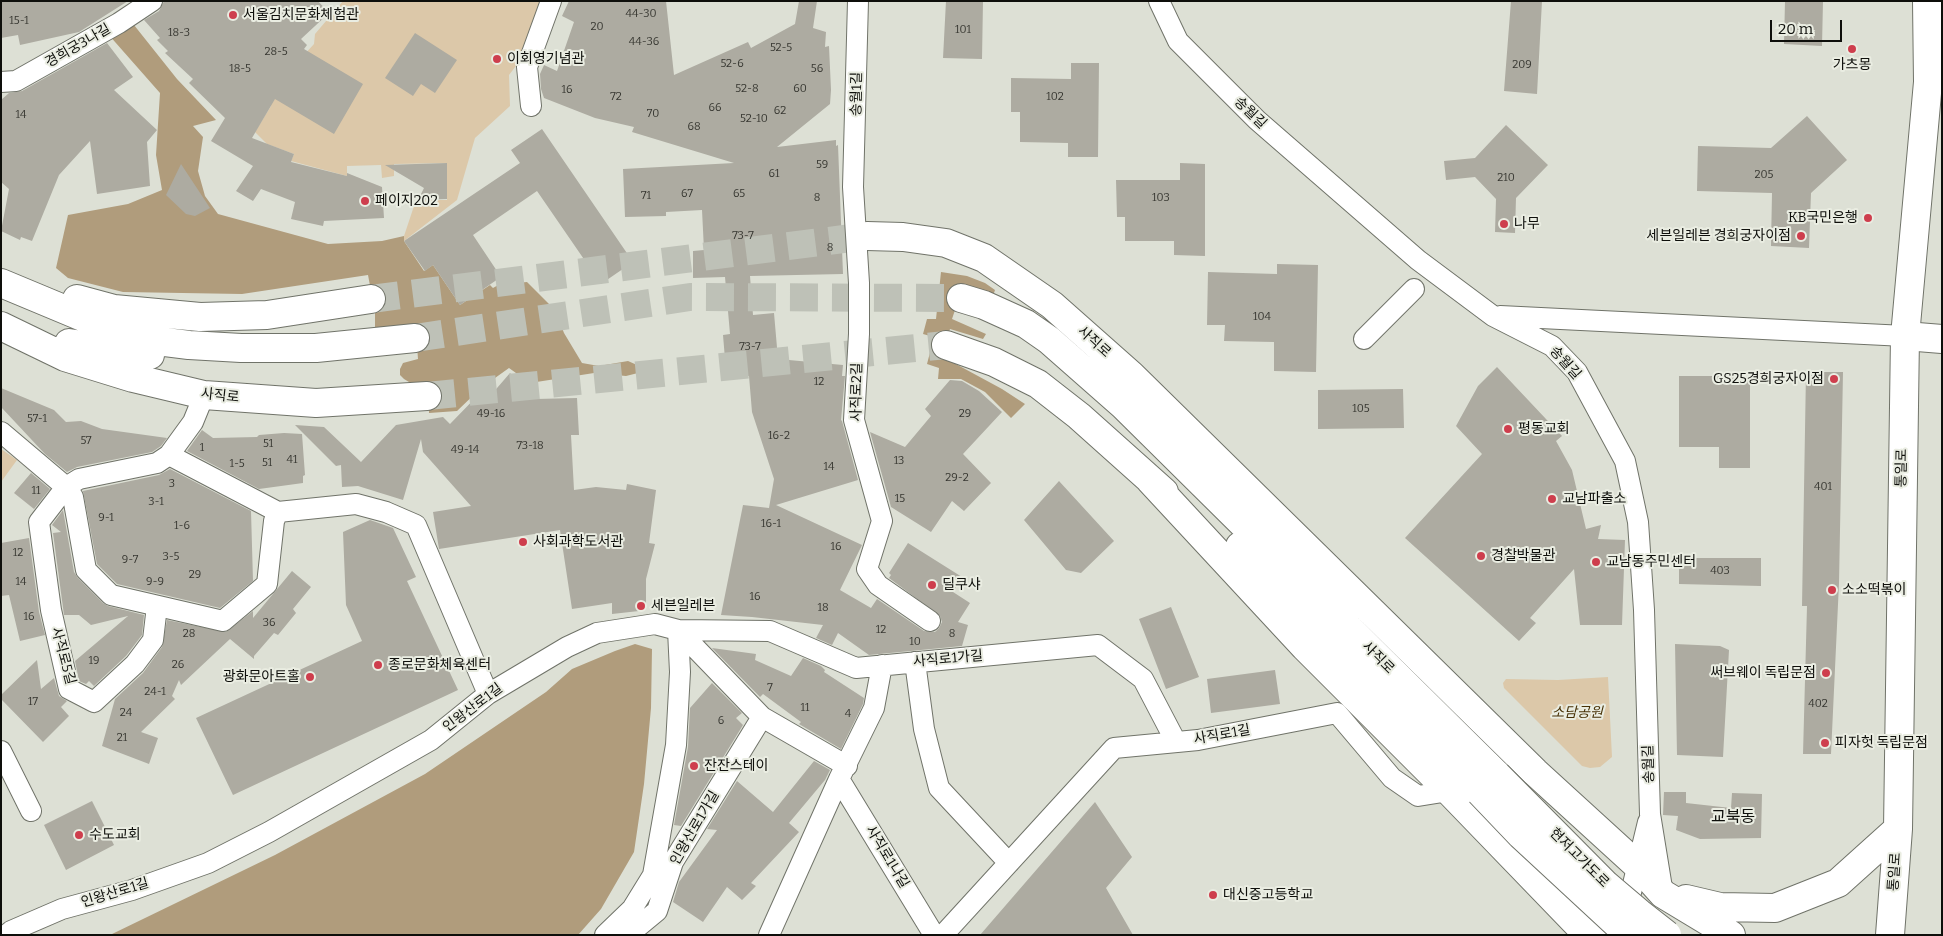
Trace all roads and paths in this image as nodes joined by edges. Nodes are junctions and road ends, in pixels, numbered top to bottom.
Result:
1 (152, 1) edge
2 (551, 1) edge
3 (858, 1) edge
4 (1159, 1) edge
5 (1927, 1) edge
6 (1, 82) edge
7 (531, 106) dead end
8 (854, 187) joint
9 (867, 236) tunnel mouth
10 (8, 286) edge
11 (1414, 289) dead end
12 (371, 298) tunnel mouth
13 (1493, 316) junction
14 (12, 331) edge
15 (1905, 336) junction
16 (1942, 338) edge
17 (1364, 339) dead end
18 (946, 345) tunnel mouth
19 (1131, 375) junction
20 (204, 395) junction
21 (427, 396) tunnel mouth
22 (1, 432) edge
23 (169, 454) junction
24 (1150, 480) junction
25 (66, 487) junction
26 (278, 512) junction
27 (1259, 540) junction
28 (1266, 574) junction
29 (157, 606) junction
30 (930, 621) dead end
31 (678, 630) junction
32 (916, 662) junction
33 (882, 665) junction
34 (488, 694) junction
35 (762, 717) junction
36 (1176, 742) junction
37 (1, 751) edge
38 (843, 772) junction
39 (1489, 784) junction
40 (1443, 791) junction
41 (31, 811) dead end
42 (1650, 814) junction
43 (1898, 829) junction
44 (1009, 863) junction
45 (1638, 866) junction
46 (1663, 894) junction
47 (1561, 923) dead end
48 (1593, 931) edge
49 (6, 935) edge
50 (605, 935) edge
51 (628, 935) edge
52 (769, 935) edge
53 (934, 935) edge
54 (943, 935) edge
55 (1629, 935) edge
56 (1668, 935) edge
57 (1731, 935) edge
58 (1890, 935) edge

1 - 6 street, 경희궁3나길
2 - 7 street
3 - 8 street, 송월1길
4 - 13 street, 송월길
5 - 15 main road, 통일로
8 - 30 street, 사직로2길
9 - 19 main road, 사직로
10 - 12 main road, 사직로
10 - 14 main road, 사직로
11 - 17 street
13 - 15 street
13 - 42 street, 송월길
14 - 20 main road, 사직로
15 - 16 main road
15 - 43 main road, 통일로
18 - 24 main road, 사직로
19 - 27 main road, 사직로
19 - 45 main road
20 - 21 main road, 사직로
20 - 23 street, 사직로5길
22 - 25 street
23 - 25 street, 사직로5길
23 - 26 street
24 - 28 main road, 사직로
24 - 40 main road
25 - 29 street
25 - 29 street, 사직로5길
26 - 29 street
26 - 34 street
27 - 28 main road, 사직로
27 - 39 main road, 사직로
28 - 39 main road, 사직로
31 - 33 street, 사직로1가길
31 - 34 street, 인왕산로1길
31 - 35 street
31 - 50 street
32 - 33 street, 사직로1가길
32 - 36 street, 사직로1가길
32 - 44 street
33 - 38 street
34 - 49 street, 인왕산로1길
35 - 38 street
35 - 51 street, 인왕산로1가길
36 - 40 street, 사직로1길
36 - 44 street, 사직로1길
37 - 41 street
38 - 52 street
38 - 53 street, 사직로1나길
39 - 55 main road, 현저고가도로, bridge
39 - 56 main road, 현저고가도로, bridge
40 - 47 street
40 - 48 main road
42 - 45 street
42 - 46 street, 송월길
43 - 46 main road
43 - 58 main road, 통일로
44 - 54 street, 사직로1길
45 - 46 main road
45 - 48 street
46 - 57 main road

